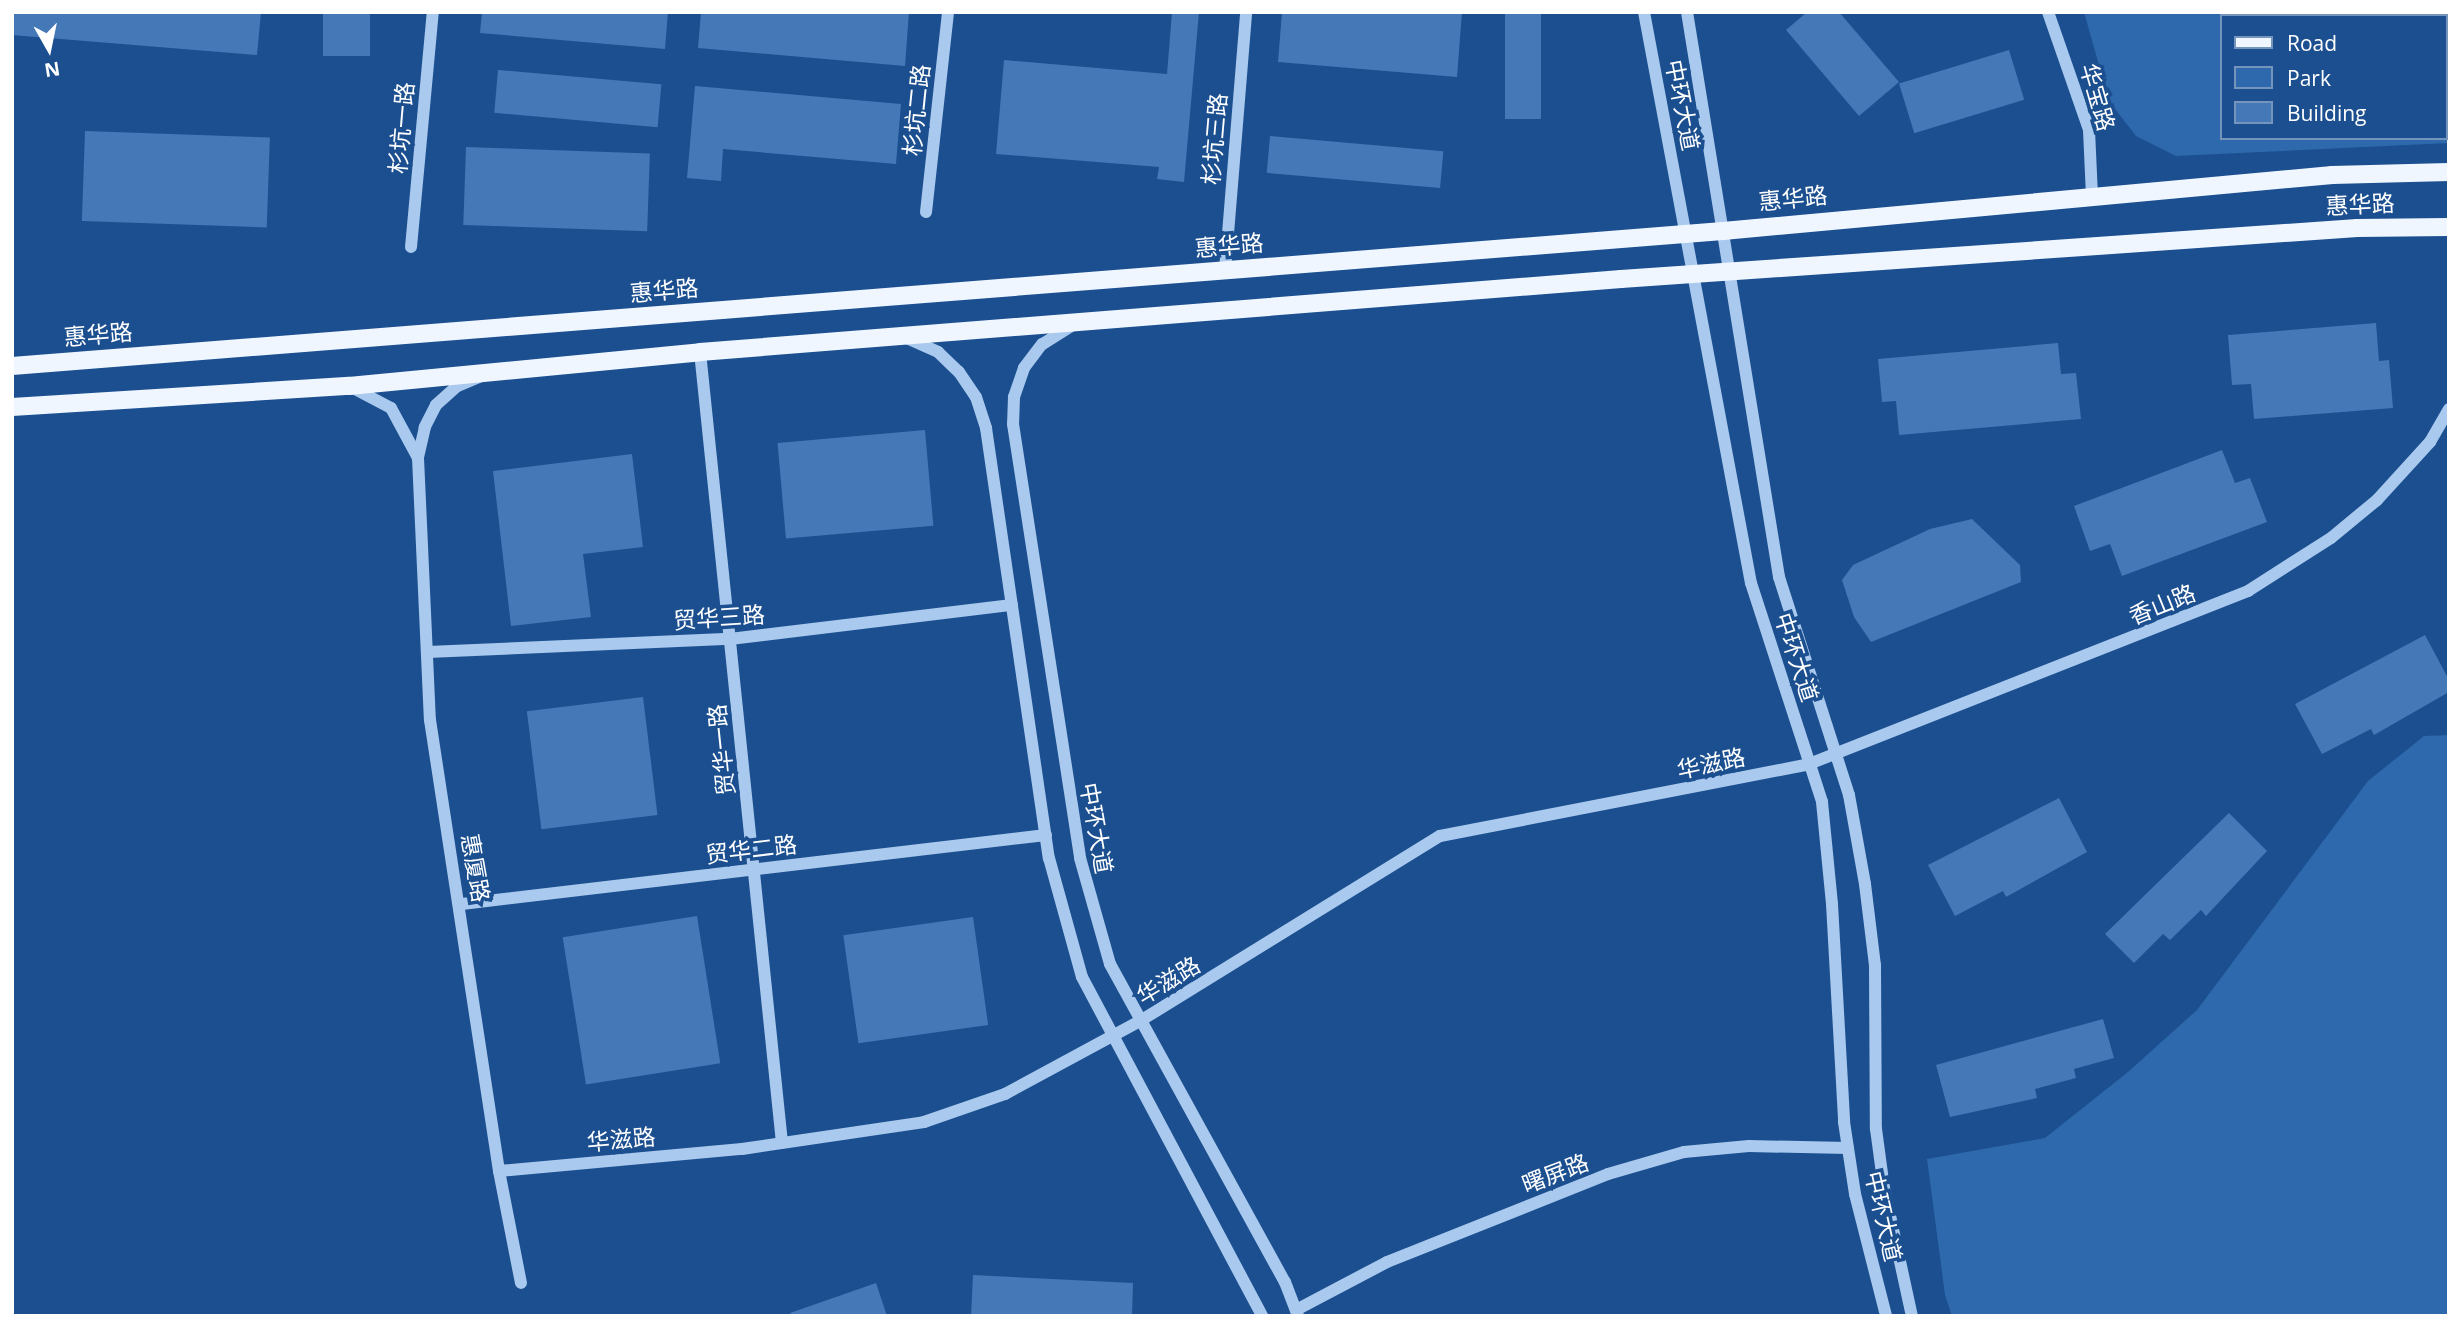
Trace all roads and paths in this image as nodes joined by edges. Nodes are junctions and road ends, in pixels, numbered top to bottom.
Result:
1 (432, 12) edge
2 (948, 12) edge
3 (1246, 12) edge
4 (1644, 12) edge
5 (1687, 12) edge
6 (2048, 12) edge
7 (2449, 172) edge
8 (2092, 196) junction
9 (926, 212) dead end
10 (2449, 227) edge
11 (1723, 231) junction
12 (1686, 234) junction
13 (411, 247) dead end
14 (1225, 270) junction
15 (1730, 271) junction
16 (1693, 274) junction
17 (1073, 325) junction
18 (909, 339) junction
19 (700, 352) junction
20 (12, 366) edge
21 (485, 374) junction
22 (349, 386) junction
23 (12, 407) edge
24 (2449, 409) edge
25 (418, 458) junction
26 (1012, 605) junction
27 (730, 639) junction
28 (428, 652) junction
29 (1835, 752) junction
30 (1809, 764) junction
31 (1046, 835) junction
32 (754, 870) junction
33 (461, 904) junction
34 (1140, 1021) junction
35 (1111, 1034) junction
36 (782, 1143) junction
37 (1848, 1148) junction
38 (499, 1171) junction
39 (521, 1283) dead end
40 (1297, 1313) edge
41 (1262, 1316) edge
42 (1886, 1316) edge
43 (1912, 1316) edge

1 - 13 street, 杉坑一路
2 - 9 street, 杉坑二路
3 - 14 street, 杉坑三路
4 - 12 street, 中环大道
5 - 11 street, 中环大道
6 - 8 street, 华宝路
7 - 8 main road, 惠华路
8 - 11 main road, 惠华路
10 - 15 main road, 惠华路
11 - 12 main road, 惠华路
11 - 15 street, 中环大道
12 - 14 main road, 惠华路
12 - 16 street, 中环大道
14 - 20 main road, 惠华路
15 - 16 main road, 惠华路
15 - 29 street, 中环大道
16 - 17 main road, 惠华路
16 - 30 street, 中环大道
17 - 18 main road, 惠华路
17 - 34 street, 中环大道
18 - 19 main road, 惠华路
18 - 26 street
19 - 21 main road, 惠华路
19 - 27 street, 贸华一路
21 - 22 main road, 惠华路
21 - 25 street
22 - 23 main road, 惠华路
22 - 25 street
24 - 29 street, 香山路
25 - 28 street, 惠厦路
26 - 27 street, 贸华三路
26 - 31 street
27 - 28 street, 贸华三路
27 - 32 street, 贸华一路
28 - 33 street, 惠厦路
29 - 30 street, 华滋路
29 - 43 street, 中环大道
30 - 34 street, 华滋路
30 - 37 street, 中环大道
31 - 32 street, 贸华二路
31 - 35 street
32 - 33 street, 贸华二路
32 - 36 street, 贸华一路
33 - 38 street, 惠厦路
34 - 35 street, 华滋路
34 - 40 street, 中环大道
35 - 36 street, 华滋路
35 - 41 street
36 - 38 street, 华滋路
37 - 40 street, 曙屏路
37 - 42 street, 中环大道
38 - 39 street, 惠厦路

